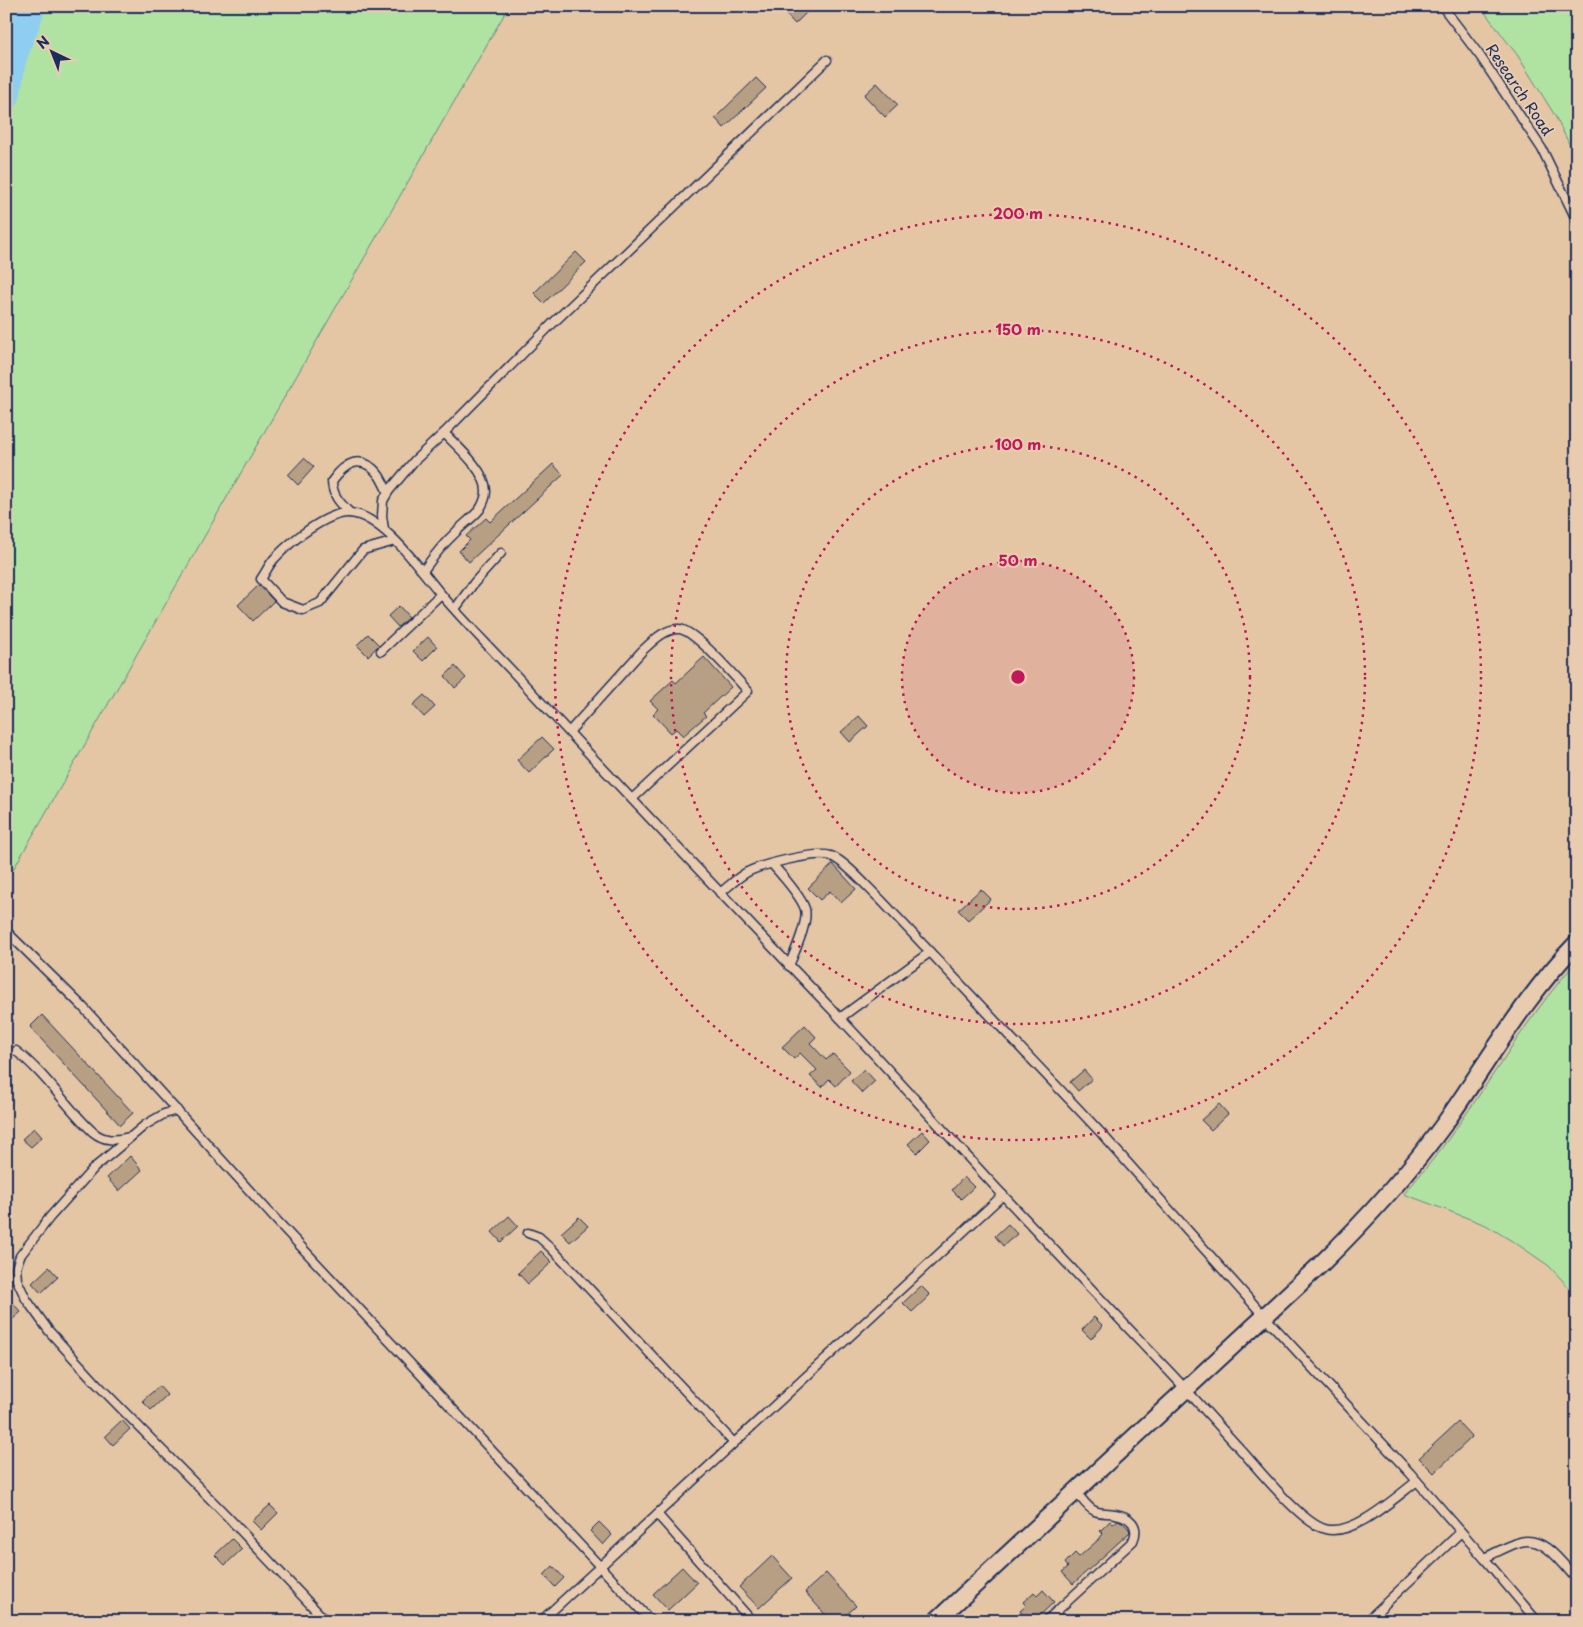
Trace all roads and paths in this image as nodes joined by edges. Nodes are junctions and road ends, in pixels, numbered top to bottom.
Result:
1 (1442, 6) edge
2 (827, 60) dead end
3 (1577, 221) edge
4 (444, 433) junction
5 (388, 492) junction
6 (350, 513) junction
7 (384, 529) junction
8 (395, 541) junction
9 (501, 552) dead end
10 (423, 571) junction
11 (441, 594) junction
12 (455, 609) junction
13 (381, 650) dead end
14 (569, 732) junction
15 (632, 799) junction
16 (772, 864) junction
17 (720, 893) junction
18 (6, 930) edge
19 (1577, 943) edge
20 (930, 952) junction
21 (789, 966) junction
22 (840, 1018) junction
23 (16, 1051) dead end
24 (177, 1110) junction
25 (130, 1137) junction
26 (1003, 1195) junction
27 (528, 1234) dead end
28 (1264, 1316) junction
29 (1185, 1388) junction
30 (734, 1443) junction
31 (1417, 1480) junction
32 (1075, 1491) junction
33 (657, 1514) junction
34 (1461, 1532) junction
35 (1484, 1558) junction
36 (600, 1566) junction
37 (1577, 1580) edge
38 (326, 1621) edge
39 (541, 1621) edge
40 (651, 1621) edge
41 (752, 1621) edge
42 (936, 1621) edge
43 (1046, 1621) edge
44 (1367, 1621) edge
45 (1537, 1621) edge

1 - 3 lane, Research Road
2 - 4 lane
4 - 5 lane
4 - 10 lane
5 - 6 lane
5 - 7 lane
6 - 7 lane
6 - 8 lane
7 - 8 lane
8 - 10 lane
9 - 12 lane
10 - 11 lane
11 - 12 lane
11 - 13 lane
12 - 14 lane
14 - 15 lane
14 - 15 lane
15 - 17 lane
16 - 17 lane
16 - 20 lane
16 - 21 lane
17 - 21 lane
18 - 24 lane
19 - 28 street
20 - 22 lane
20 - 28 lane
21 - 22 lane
22 - 26 lane
23 - 25 lane
24 - 25 lane
24 - 36 lane
25 - 38 lane
26 - 29 lane
26 - 30 lane
27 - 30 lane
28 - 29 street
28 - 31 lane
29 - 31 lane
29 - 32 street
30 - 33 lane
31 - 34 lane
32 - 42 street
32 - 43 lane
33 - 36 lane
33 - 41 lane
34 - 35 lane
34 - 44 lane
35 - 37 lane
35 - 45 lane
36 - 39 lane
36 - 40 lane

